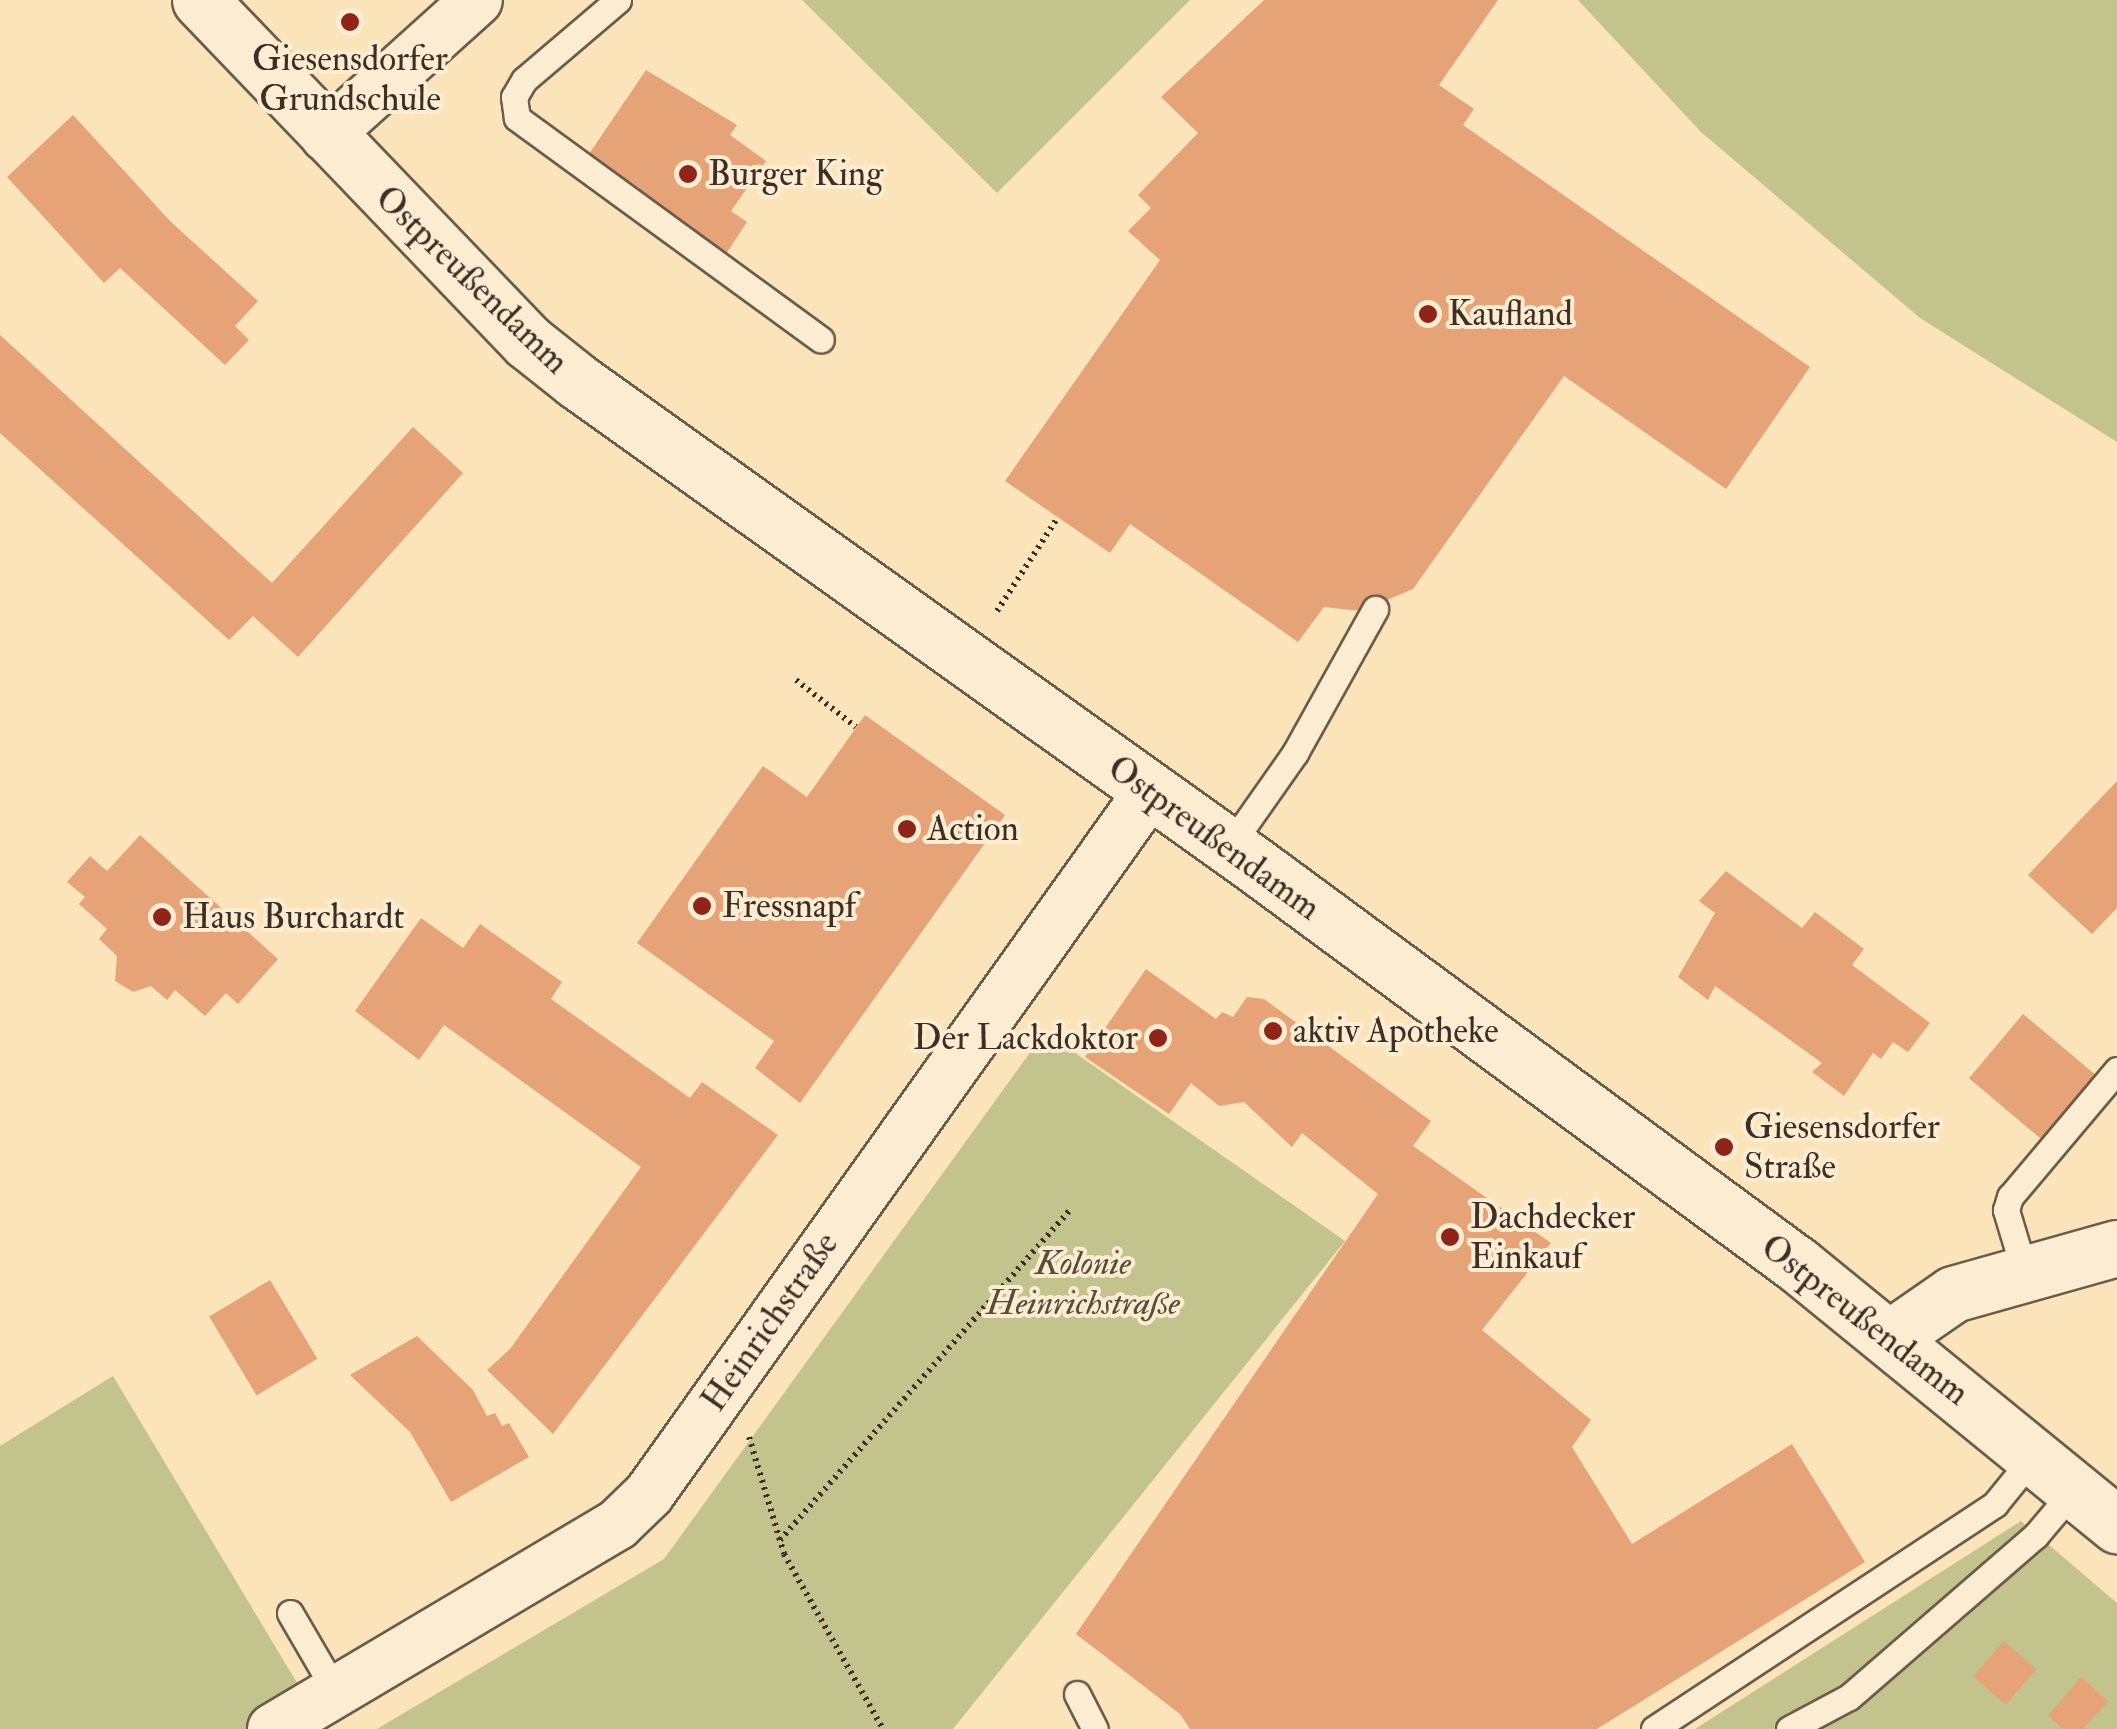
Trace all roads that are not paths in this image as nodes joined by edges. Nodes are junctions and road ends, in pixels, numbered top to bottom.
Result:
1 (200, 0) edge
2 (477, 0) edge
3 (618, 0) edge
4 (326, 136) junction
5 (820, 340) dead end
6 (1375, 608) dead end
7 (1150, 791) junction
8 (1229, 847) junction
9 (2117, 1070) edge
10 (2117, 1248) edge
11 (2025, 1273) junction
12 (1891, 1338) junction
13 (2054, 1473) junction
14 (2117, 1526) edge
15 (290, 1613) dead end
16 (336, 1692) junction
17 (1077, 1694) dead end
18 (274, 1729) edge
19 (1095, 1729) edge
20 (1654, 1729) edge
21 (1789, 1729) edge

1 - 4 main road, Ostpreußendamm
2 - 4 street
3 - 5 lane
4 - 7 main road, Ostpreußendamm
6 - 8 lane
7 - 8 main road, Ostpreußendamm
7 - 16 street, Heinrichstraße
8 - 12 main road, Ostpreußendamm
9 - 11 lane
10 - 11 main road
11 - 12 main road
12 - 13 main road, Ostpreußendamm
13 - 14 main road, Ostpreußendamm
13 - 20 lane
13 - 21 lane
15 - 16 lane
16 - 18 street, Heinrichstraße
17 - 19 lane

